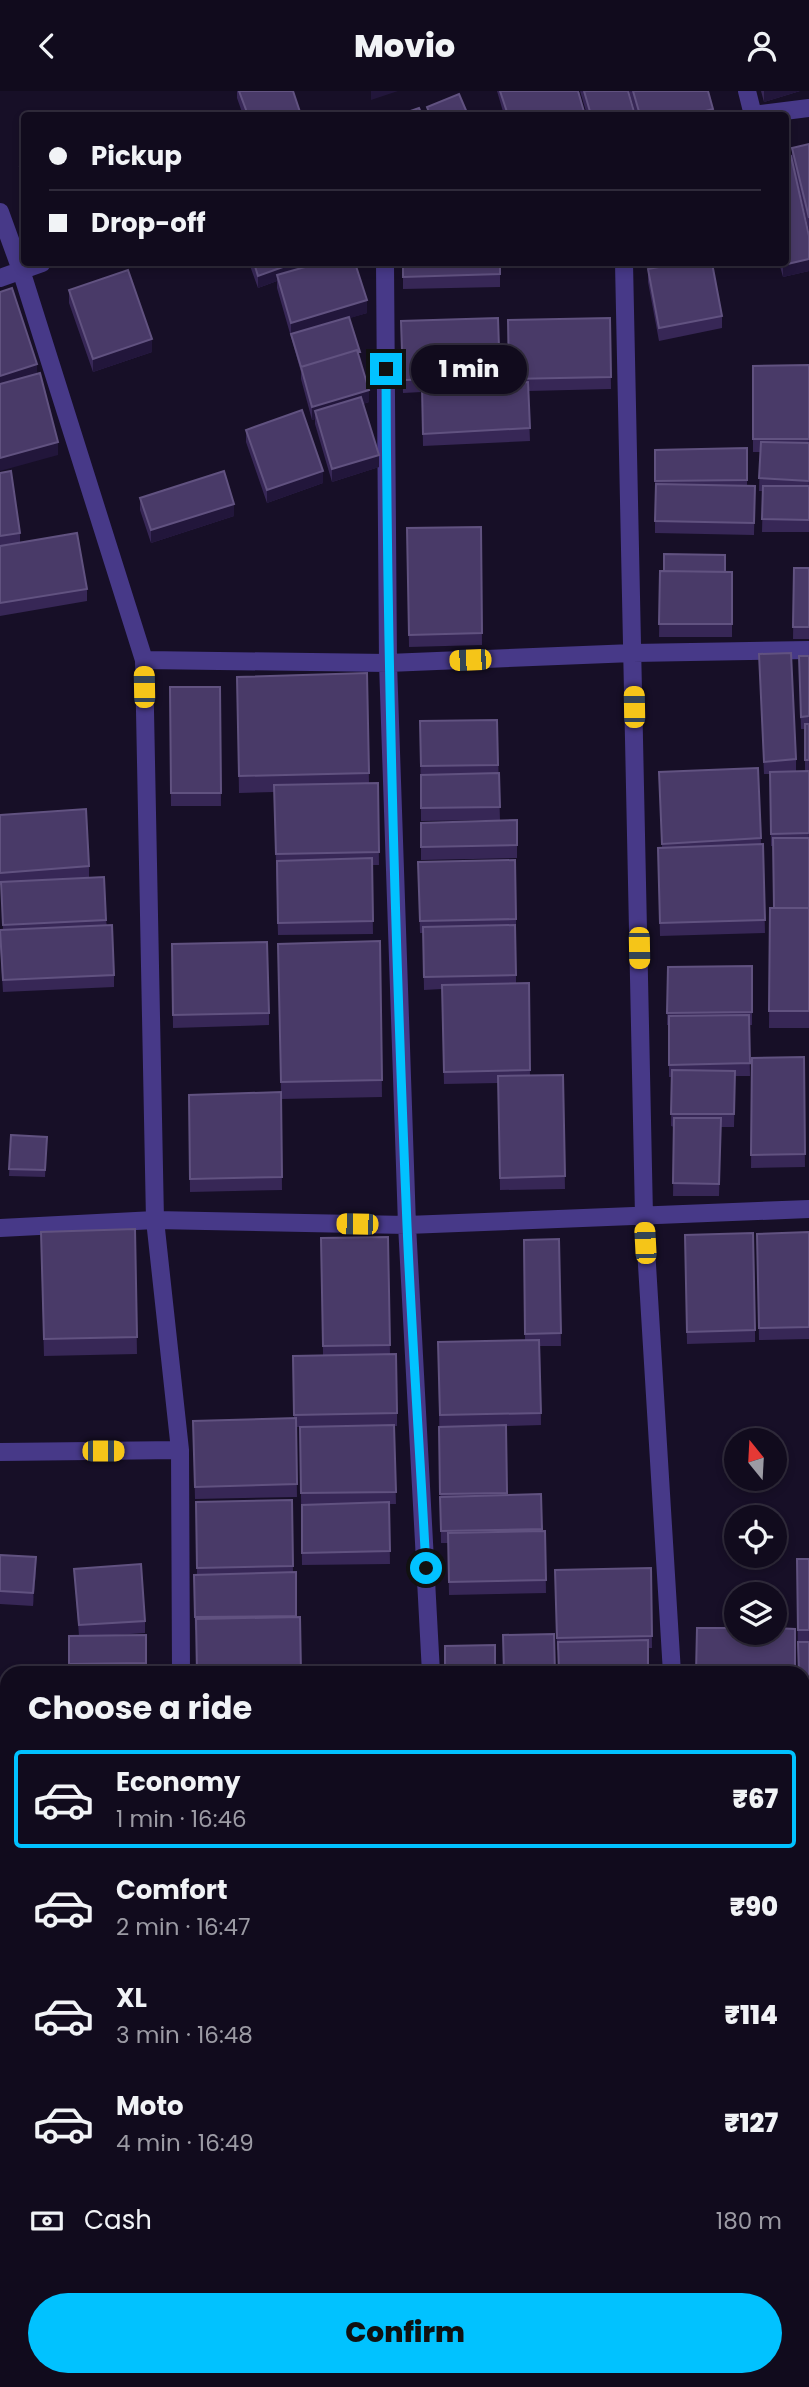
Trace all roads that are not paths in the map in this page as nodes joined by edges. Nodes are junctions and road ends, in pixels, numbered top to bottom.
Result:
1 (747, 91) edge
2 (809, 108) edge
3 (752, 112) edge
4 (777, 112) edge
5 (0, 212) edge
6 (33, 266) edge
7 (385, 266) edge
8 (624, 266) edge
9 (21, 270) junction
10 (0, 278) edge
11 (809, 650) edge
12 (633, 653) junction
13 (144, 660) junction
14 (388, 663) junction
15 (809, 1209) edge
16 (644, 1216) junction
17 (155, 1220) junction
18 (407, 1225) junction
19 (0, 1228) edge
20 (180, 1450) junction
21 (0, 1452) edge
22 (181, 1666) edge
23 (431, 1666) edge
24 (671, 1666) edge

1 - 3 street
2 - 4 street
5 - 9 street
6 - 9 street
7 - 14 street
8 - 12 street
9 - 10 street
9 - 13 street
11 - 12 street
12 - 14 street
12 - 16 street
13 - 14 street
13 - 17 street
14 - 18 street
15 - 16 street
16 - 18 street
16 - 24 street
17 - 18 street
17 - 19 street
17 - 20 street
18 - 23 street
20 - 21 street
20 - 22 street

